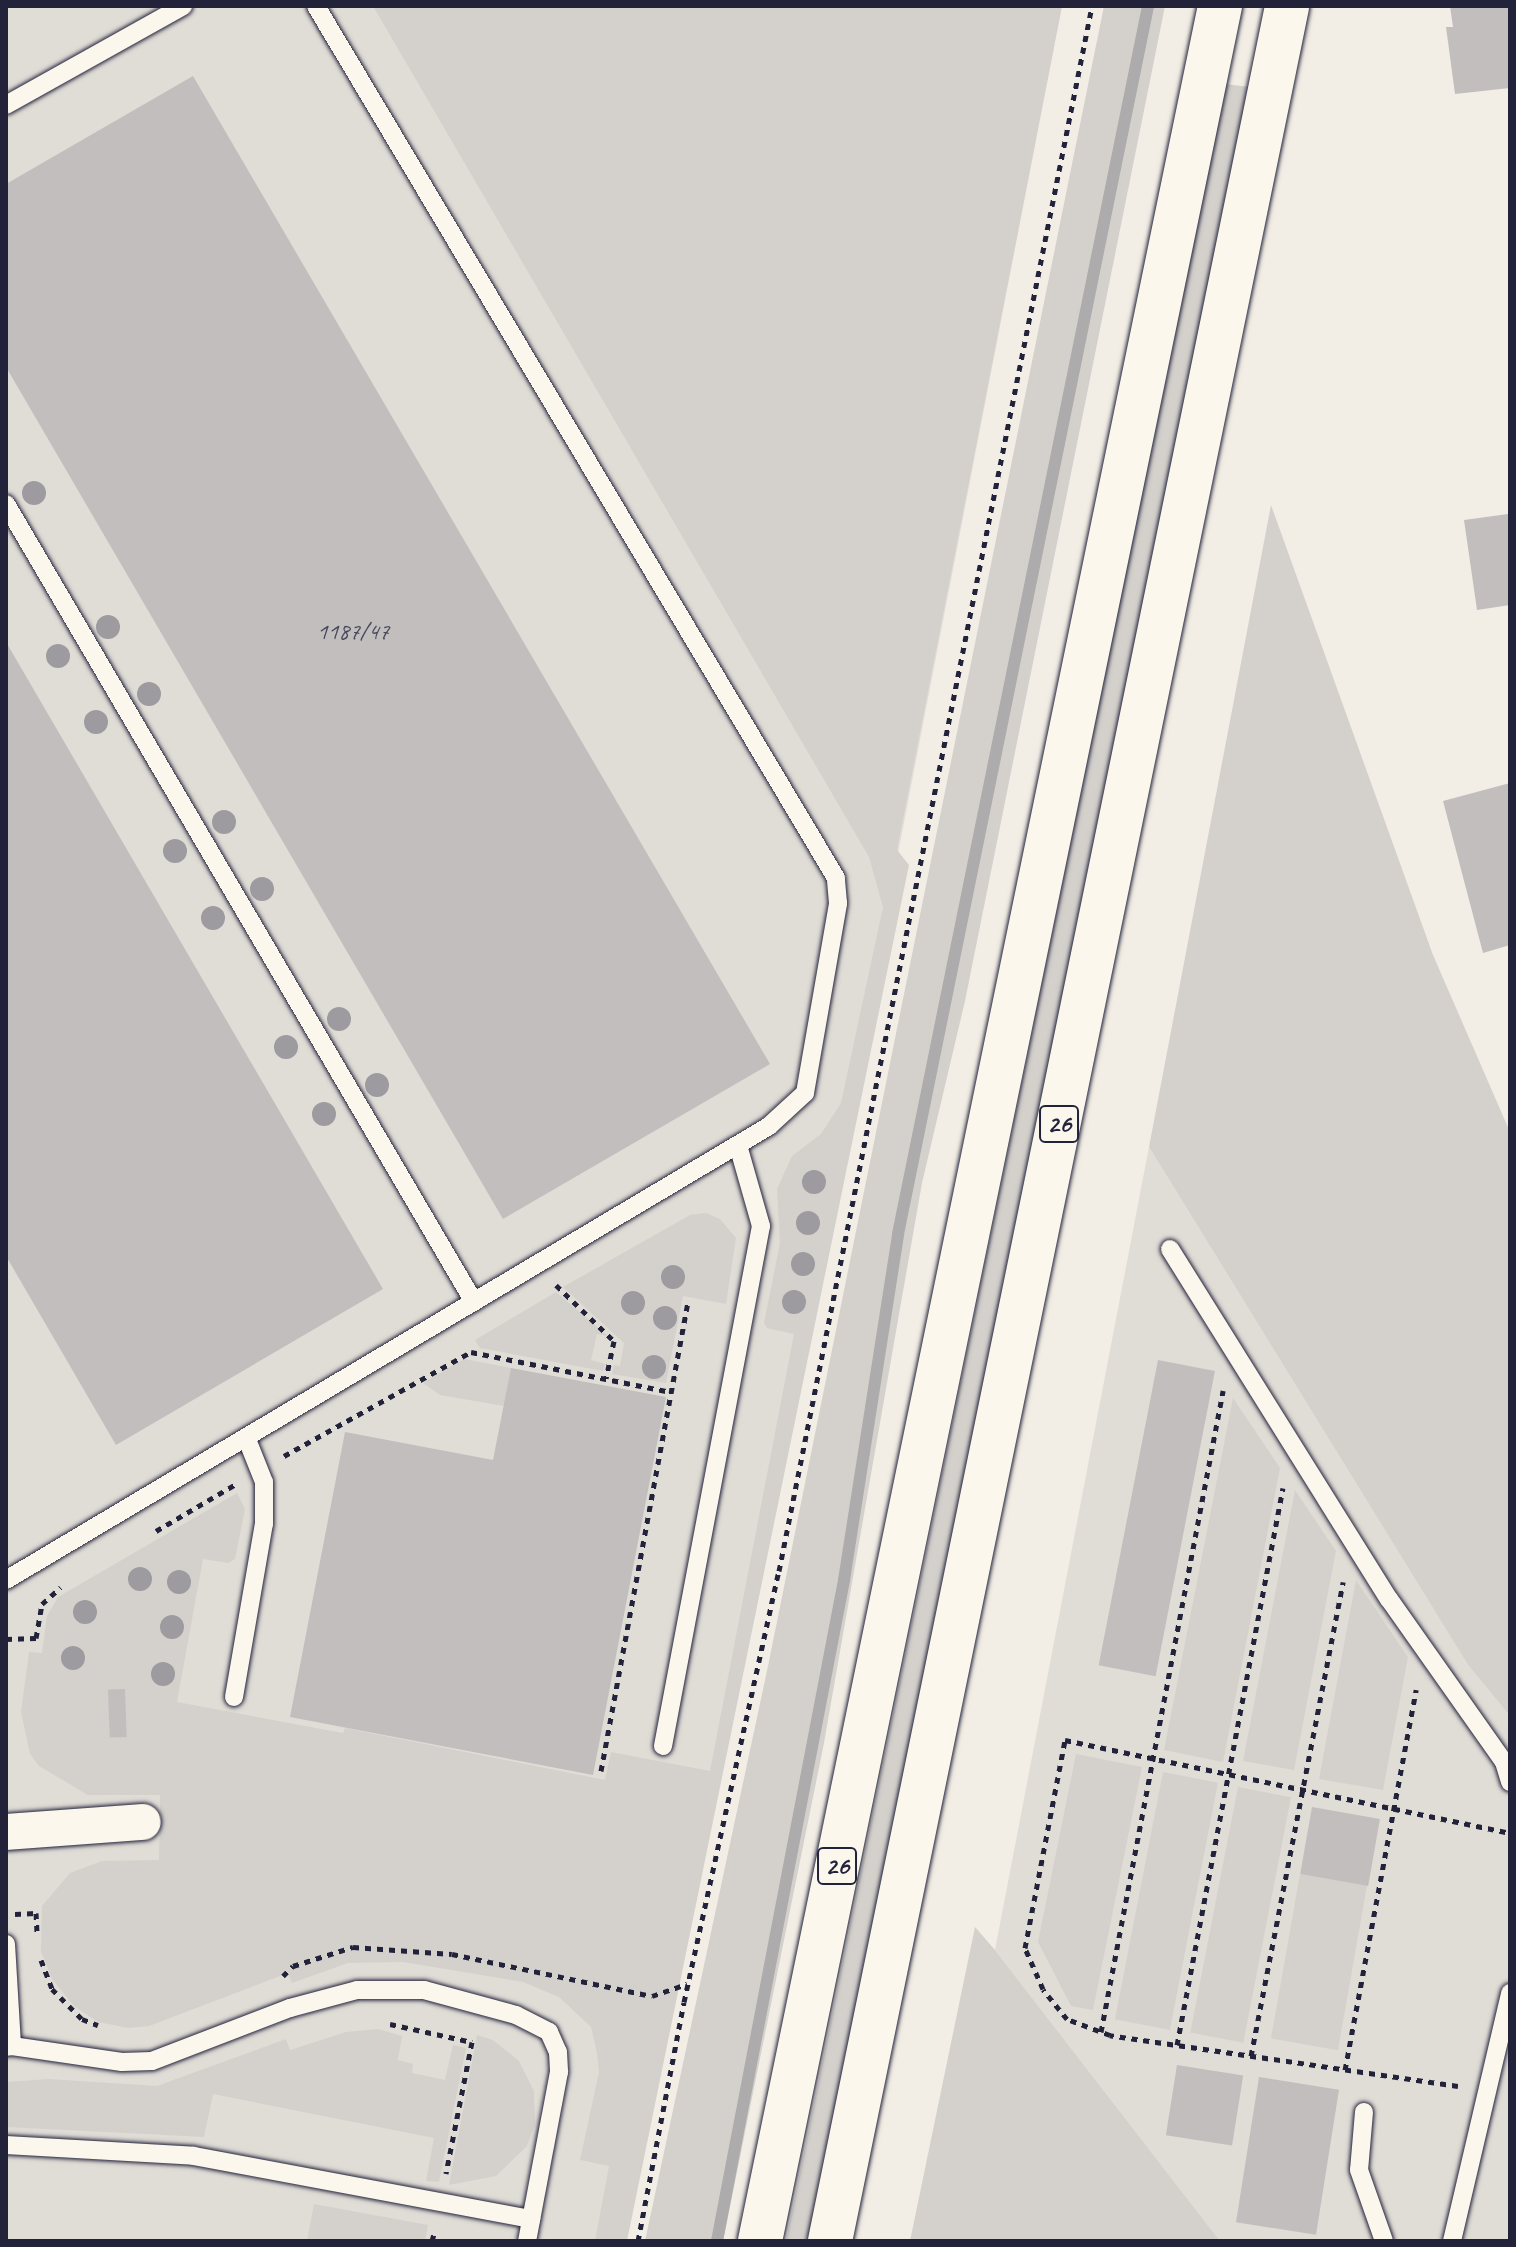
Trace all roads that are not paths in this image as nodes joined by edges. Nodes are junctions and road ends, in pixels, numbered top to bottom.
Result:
1 (183, 6) edge
2 (316, 6) edge
3 (1220, 6) edge
4 (1287, 6) edge
5 (6, 105) edge
6 (6, 504) edge
7 (738, 1145) junction
8 (1170, 1249) dead end
9 (474, 1302) junction
10 (246, 1437) junction
11 (6, 1580) edge
12 (234, 1697) dead end
13 (663, 1746) dead end
14 (1510, 1782) edge
15 (143, 1822) dead end
16 (6, 1832) edge
17 (6, 1944) edge
18 (1510, 1993) edge
19 (9, 2046) edge
20 (1364, 2112) dead end
21 (6, 2145) edge
22 (531, 2219) junction
23 (527, 2241) edge
24 (760, 2241) edge
25 (830, 2241) edge
26 (1384, 2241) edge
27 (1452, 2241) edge

1 - 5 lane
2 - 7 lane
3 - 24 highway, 26
4 - 25 highway, 26
6 - 9 lane
7 - 9 lane
7 - 13 lane
8 - 14 lane
9 - 10 lane
10 - 11 lane
10 - 12 lane
15 - 16 street
17 - 19 lane
18 - 27 lane
19 - 22 lane
20 - 26 lane
21 - 22 lane
22 - 23 lane

